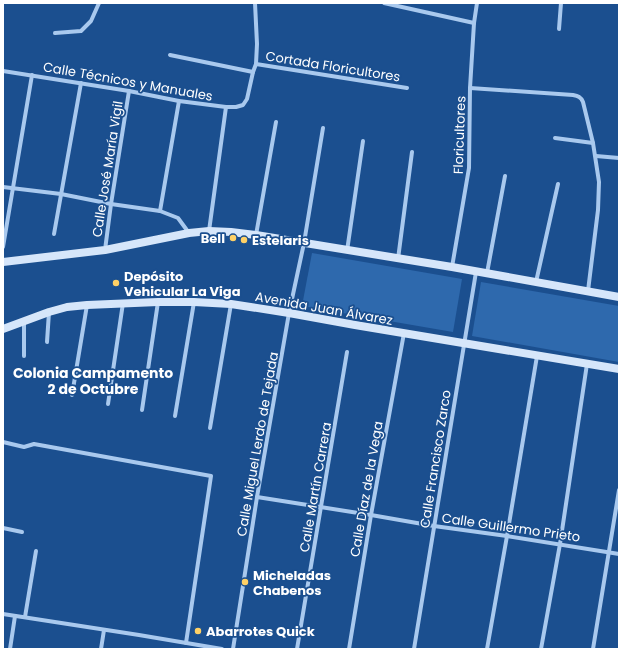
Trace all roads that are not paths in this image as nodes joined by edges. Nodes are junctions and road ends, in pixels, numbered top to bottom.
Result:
1 (99, 3) edge
2 (256, 3) edge
3 (384, 3) edge
4 (477, 3) edge
5 (561, 3) edge
6 (474, 23) junction
7 (559, 29) dead end
8 (55, 33) dead end
9 (170, 55) dead end
10 (256, 64) junction
11 (3, 71) edge
12 (253, 72) junction
13 (32, 75) junction
14 (80, 83) junction
15 (407, 88) dead end
16 (470, 88) junction
17 (129, 92) junction
18 (179, 102) junction
19 (226, 107) junction
20 (276, 122) dead end
21 (323, 128) dead end
22 (555, 138) dead end
23 (363, 141) dead end
24 (593, 143) junction
25 (412, 152) dead end
26 (596, 156) junction
27 (619, 158) edge
28 (505, 176) dead end
29 (558, 184) dead end
30 (3, 186) edge
31 (12, 188) junction
32 (61, 194) junction
33 (111, 204) junction
34 (160, 211) junction
35 (209, 231) junction
36 (189, 233) junction
37 (54, 234) dead end
38 (256, 235) junction
39 (304, 243) junction
40 (3, 247) edge
41 (105, 250) junction
42 (347, 251) junction
43 (398, 259) junction
44 (3, 262) edge
45 (452, 267) junction
46 (476, 272) junction
47 (487, 273) junction
48 (536, 282) junction
49 (588, 291) junction
50 (619, 297) edge
51 (158, 302) junction
52 (194, 302) junction
53 (123, 303) junction
54 (231, 304) junction
55 (87, 305) junction
56 (49, 312) junction
57 (289, 313) junction
58 (24, 322) junction
59 (3, 329) edge
60 (404, 333) junction
61 (47, 342) dead end
62 (465, 343) junction
63 (347, 352) dead end
64 (537, 355) junction
65 (24, 356) dead end
66 (587, 364) junction
67 (619, 369) edge
68 (72, 395) dead end
69 (108, 404) dead end
70 (142, 410) dead end
71 (175, 416) dead end
72 (210, 428) dead end
73 (3, 442) edge
74 (619, 490) edge
75 (257, 497) junction
76 (321, 506) junction
77 (370, 514) junction
78 (434, 526) junction
79 (3, 528) edge
80 (22, 532) dead end
81 (507, 536) junction
82 (560, 544) junction
83 (36, 551) dead end
84 (609, 552) junction
85 (619, 554) edge
86 (3, 614) edge
87 (14, 616) junction
88 (25, 617) junction
89 (104, 630) junction
90 (186, 643) junction
91 (10, 649) edge
92 (101, 649) edge
93 (222, 649) edge
94 (233, 649) edge
95 (297, 649) edge
96 (349, 649) edge
97 (414, 649) edge
98 (486, 649) edge
99 (541, 649) edge
100 (593, 649) edge

1 - 8 street
2 - 10 street
3 - 6 street
4 - 6 street, Floricultores
5 - 7 street
6 - 16 street, Floricultores
9 - 12 street
10 - 12 street
10 - 15 street, Cortada Floricultores
11 - 13 street, Calle Técnicos y Manuales
12 - 19 street, Calle Técnicos y Manuales
13 - 14 street, Calle Técnicos y Manuales
13 - 31 street
14 - 17 street, Calle Técnicos y Manuales
14 - 32 street
16 - 24 street
16 - 45 street, Floricultores
17 - 18 street, Calle Técnicos y Manuales
17 - 33 street, Calle José María Vigil
18 - 19 street, Calle Técnicos y Manuales
18 - 34 street
19 - 35 street
20 - 38 street
21 - 39 street, Calle Miguel Lerdo de Tejada
22 - 24 street
23 - 42 street
24 - 26 street
25 - 43 street
26 - 27 street
26 - 49 street
28 - 47 street
29 - 48 street
30 - 31 street
31 - 32 street
31 - 40 street
32 - 33 street
32 - 37 street
33 - 34 street
33 - 41 street, Calle José María Vigil
34 - 36 street
35 - 36 street
35 - 38 street
36 - 41 street
38 - 39 street
39 - 42 street
39 - 57 street, Calle Miguel Lerdo de Tejada
41 - 44 street
42 - 43 street
43 - 45 street
45 - 46 street
46 - 47 street
46 - 62 street, Calle Francisco Zarco
47 - 48 street
48 - 49 street
49 - 50 street
51 - 52 street, Avenida Juan Álvarez
51 - 53 street, Avenida Juan Álvarez
51 - 70 street
52 - 54 street, Avenida Juan Álvarez
52 - 71 street
53 - 55 street, Avenida Juan Álvarez
53 - 69 street
54 - 57 street, Avenida Juan Álvarez
54 - 72 street
55 - 56 street, Avenida Juan Álvarez
55 - 68 street
56 - 58 street, Avenida Juan Álvarez
56 - 61 street
57 - 60 street, Avenida Juan Álvarez
57 - 75 street, Calle Miguel Lerdo de Tejada
58 - 59 street, Avenida Juan Álvarez
58 - 65 street
60 - 62 street, Avenida Juan Álvarez
60 - 77 street, Calle Díaz de la Vega
62 - 64 street, Avenida Juan Álvarez
62 - 78 street, Calle Francisco Zarco
63 - 76 street, Calle Martín Carrera
64 - 66 street, Avenida Juan Álvarez
64 - 81 street
66 - 67 street, Avenida Juan Álvarez
66 - 82 street
73 - 90 street
74 - 84 street
75 - 76 street, Calle Guillermo Prieto
75 - 94 street, Calle Miguel Lerdo de Tejada
76 - 77 street, Calle Guillermo Prieto
76 - 95 street, Calle Martín Carrera
77 - 78 street, Calle Guillermo Prieto
77 - 96 street, Calle Díaz de la Vega
78 - 81 street, Calle Guillermo Prieto
78 - 97 street, Calle Francisco Zarco
79 - 80 street
81 - 82 street, Calle Guillermo Prieto
81 - 98 street
82 - 84 street, Calle Guillermo Prieto
82 - 99 street
83 - 88 street
84 - 85 street, Calle Guillermo Prieto
84 - 100 street
86 - 87 street
87 - 88 street
87 - 91 street
88 - 89 street
89 - 90 street
89 - 92 street
90 - 93 street

